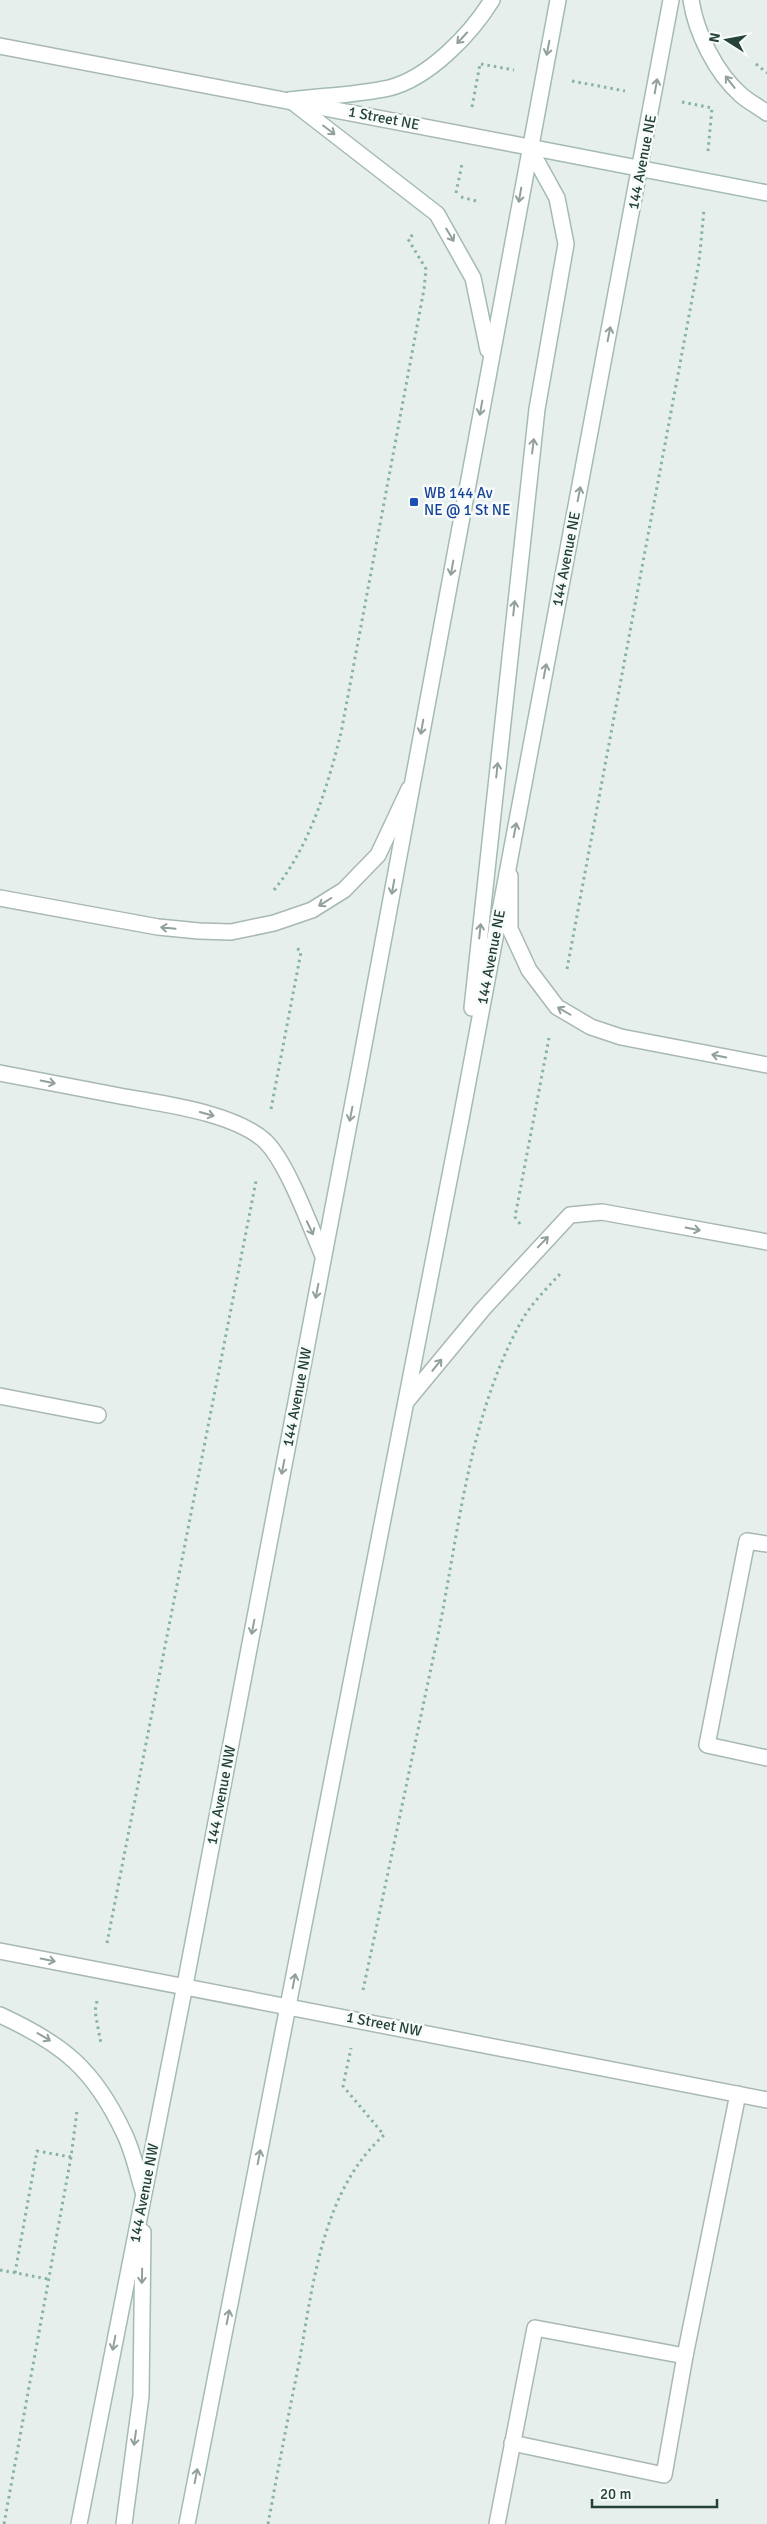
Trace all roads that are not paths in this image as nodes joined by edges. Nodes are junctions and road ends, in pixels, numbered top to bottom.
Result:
1 (492, 0) edge
2 (558, 0) edge
3 (672, 0) edge
4 (691, 0) edge
5 (0, 46) edge
6 (290, 100) junction
7 (767, 113) edge
8 (529, 147) junction
9 (641, 168) junction
10 (767, 193) edge
11 (490, 360) junction
12 (412, 781) junction
13 (510, 858) junction
14 (0, 898) edge
15 (767, 1065) edge
16 (0, 1073) edge
17 (461, 1119) junction
18 (767, 1242) edge
19 (324, 1256) junction
20 (0, 1396) edge
21 (406, 1402) junction
22 (98, 1415) dead end
23 (767, 1544) edge
24 (767, 1758) edge
25 (0, 1950) edge
26 (185, 1985) junction
27 (289, 2006) junction
28 (0, 2015) edge
29 (738, 2094) junction
30 (767, 2100) edge
31 (144, 2193) junction
32 (685, 2356) junction
33 (512, 2443) junction
34 (88, 2480) junction
35 (71, 2524) edge
36 (79, 2524) edge
37 (124, 2524) edge
38 (187, 2524) edge
39 (497, 2524) edge

1 -> 6 main road
2 -> 8 main road
9 -> 3 main road, 144 Avenue NE
7 -> 4 main road
5 - 6 main road, 1 Street NE
6 - 8 main road, 1 Street NE
6 -> 11 main road
8 - 9 main road, 1 Street NE
8 -> 11 main road
17 -> 8 main road
9 - 10 main road, 1 Street NE
13 -> 9 main road, 144 Avenue NE
11 -> 12 main road
12 -> 14 main road
12 -> 19 main road, 144 Avenue NW
15 -> 13 main road
13 - 17 main road, 144 Avenue NE
16 -> 19 main road
17 - 21 main road
21 -> 18 main road
19 -> 26 main road, 144 Avenue NW
20 - 22 main road
27 -> 21 main road
23 - 24 main road
25 -> 26 main road, 1 Street NW
26 - 27 main road, 1 Street NW
26 - 31 main road, 144 Avenue NW
27 - 29 main road, 1 Street NW
38 -> 27 main road
28 -> 31 main road
29 - 30 main road, 1 Street NW
29 - 32 main road
31 -> 34 main road, 144 Avenue NW
31 -> 37 main road
32 - 33 main road
32 - 33 main road
33 - 39 main road
34 - 35 main road
34 - 36 main road, 144 Avenue NW

